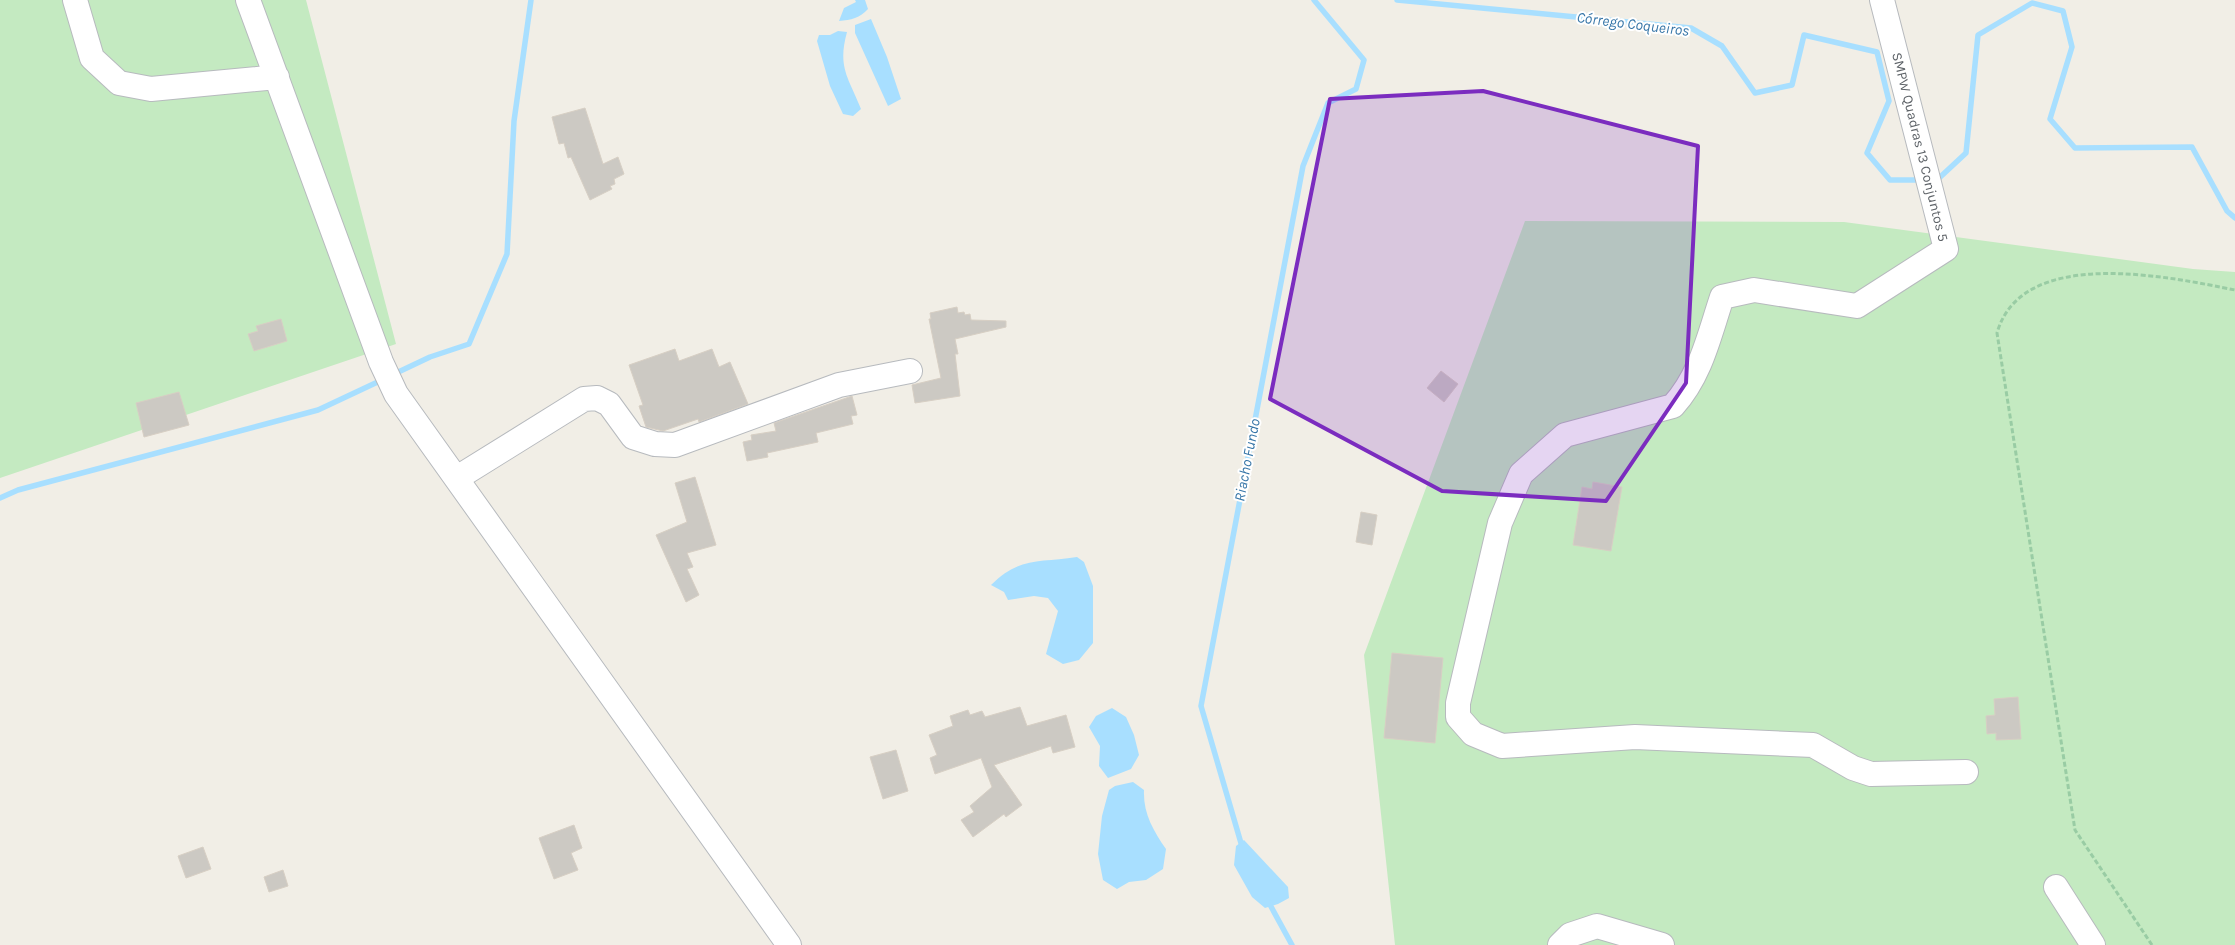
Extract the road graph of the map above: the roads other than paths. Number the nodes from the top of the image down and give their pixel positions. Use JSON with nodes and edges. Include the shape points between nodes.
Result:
{"nodes":[{"id":1,"x":75,"y":0,"type":"edge"},
{"id":2,"x":248,"y":0,"type":"edge"},
{"id":3,"x":1882,"y":0,"type":"edge"},
{"id":4,"x":276,"y":76,"type":"junction"},
{"id":5,"x":910,"y":371,"type":"dead end"},
{"id":6,"x":457,"y":478,"type":"junction"},
{"id":7,"x":1966,"y":772,"type":"dead end"},
{"id":8,"x":2056,"y":887,"type":"dead end"},
{"id":9,"x":789,"y":945,"type":"edge"},
{"id":10,"x":1560,"y":945,"type":"edge"},
{"id":11,"x":1662,"y":945,"type":"edge"},
{"id":12,"x":2093,"y":945,"type":"edge"}],
"edges":[{"from":1,"to":4,"type":"street","via":[[92,58],[119,83],[151,88]]},
{"from":2,"to":4,"type":"street"},
{"from":3,"to":7,"type":"street","name":"SMPW Quadras 13 Conjuntos 5","via":[[1946,249],[1857,306],[1754,290],[1722,297],[1700,366],[1685,393],[1673,406],[1565,435],[1521,474],[1500,523],[1458,703],[1458,717],[1473,734],[1502,746],[1635,737],[1813,745],[1853,768],[1871,774]]},
{"from":4,"to":6,"type":"street","via":[[381,362],[396,394]]},
{"from":5,"to":6,"type":"street","via":[[839,385],[675,445],[655,444],[633,437],[609,404],[597,398],[584,399]]},
{"from":6,"to":9,"type":"street"},
{"from":8,"to":12,"type":"street"},
{"from":10,"to":11,"type":"street","via":[[1570,934],[1597,926]]}]}
